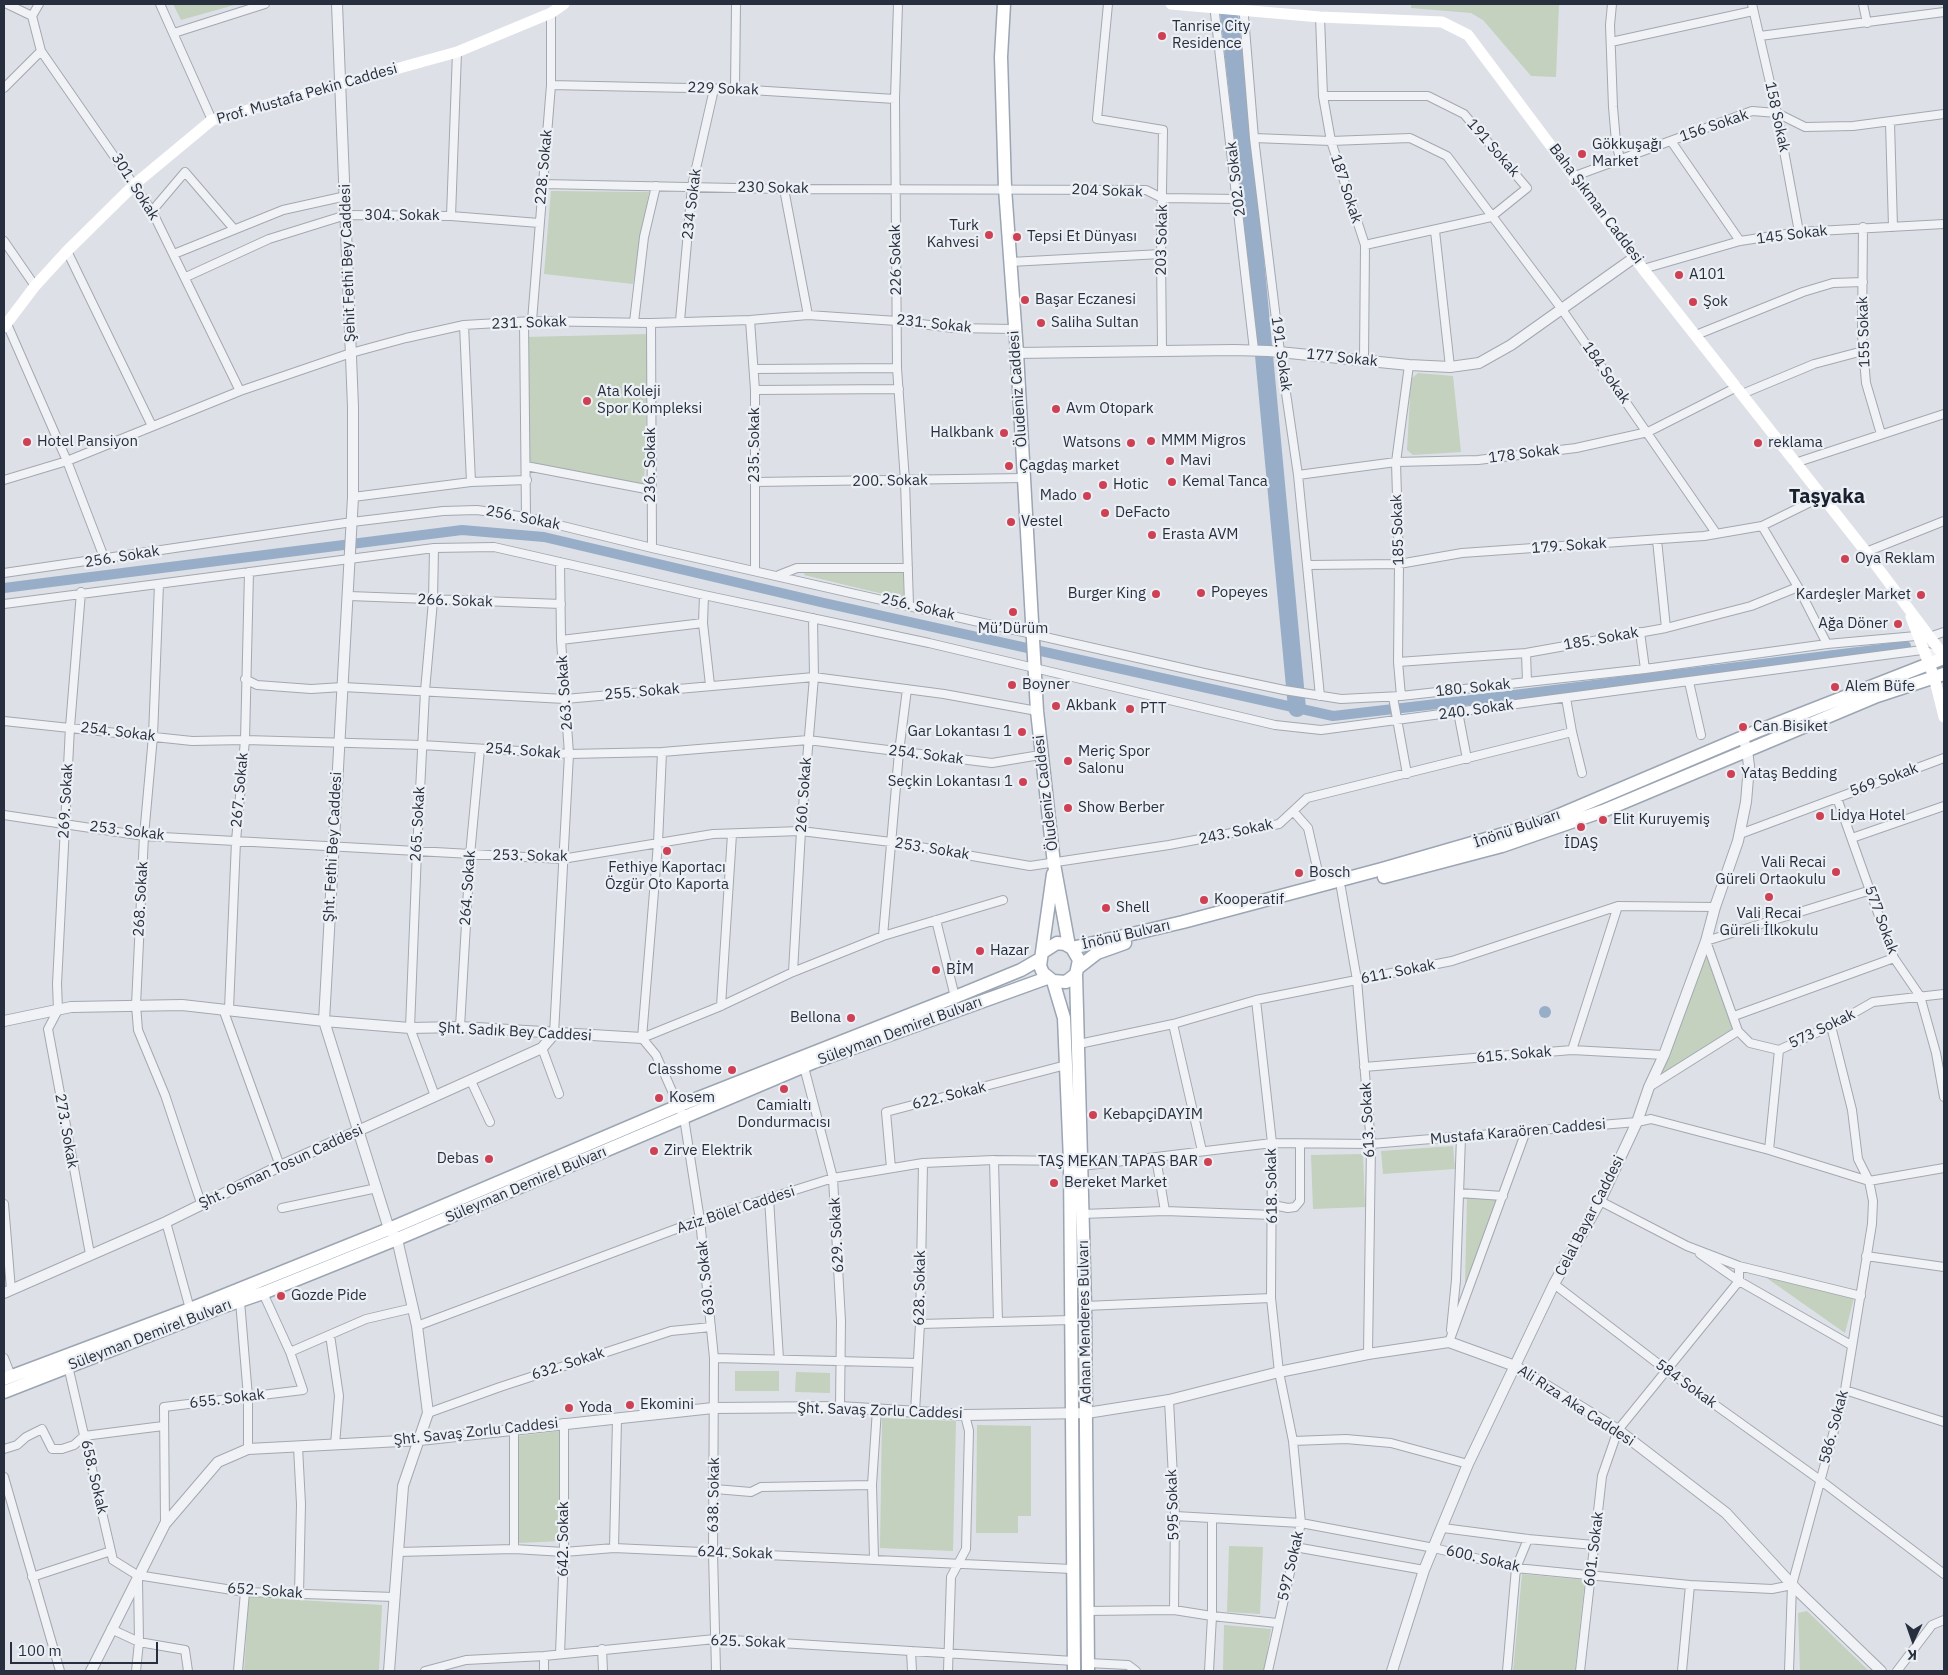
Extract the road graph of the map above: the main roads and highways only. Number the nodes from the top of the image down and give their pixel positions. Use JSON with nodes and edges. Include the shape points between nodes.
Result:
{"nodes":[{"id":1,"x":564,"y":4,"type":"edge"},
{"id":2,"x":1004,"y":4,"type":"edge"},
{"id":3,"x":1171,"y":4,"type":"edge"},
{"id":4,"x":1214,"y":6,"type":"edge"},
{"id":5,"x":1243,"y":7,"type":"edge"},
{"id":6,"x":5,"y":325,"type":"edge"},
{"id":7,"x":1909,"y":610,"type":"junction"},
{"id":8,"x":1944,"y":657,"type":"edge"},
{"id":9,"x":1928,"y":663,"type":"junction"},
{"id":10,"x":1939,"y":675,"type":"edge"},
{"id":11,"x":1944,"y":717,"type":"edge"},
{"id":12,"x":1745,"y":744,"type":"junction"},
{"id":13,"x":1054,"y":864,"type":"junction"},
{"id":14,"x":1383,"y":873,"type":"junction"},
{"id":15,"x":1071,"y":947,"type":"junction"},
{"id":16,"x":1042,"y":955,"type":"junction"},
{"id":17,"x":1078,"y":970,"type":"junction"},
{"id":18,"x":1050,"y":980,"type":"junction"},
{"id":19,"x":393,"y":1234,"type":"junction"},
{"id":20,"x":7,"y":1378,"type":"edge"},
{"id":21,"x":4,"y":1392,"type":"edge"},
{"id":22,"x":1074,"y":1666,"type":"edge"},
{"id":23,"x":1088,"y":1667,"type":"edge"}],
"edges":[{"from":1,"to":6,"type":"main road","name":"Prof. Mustafa Pekin Caddesi","via":[[551,13],[456,52],[212,120],[136,184],[67,251]]},
{"from":2,"to":13,"type":"main road","name":"Öludeniz Caddesi","via":[[1001,66],[1005,188],[1040,755]]},
{"from":3,"to":4,"type":"main road","name":"Baha Şıkman Caddesi"},
{"from":4,"to":5,"type":"main road","name":"Baha Şıkman Caddesi"},
{"from":5,"to":7,"type":"main road","name":"Baha Şıkman Caddesi","via":[[1320,17],[1442,22],[1468,35],[1644,269]]},
{"from":7,"to":8,"type":"main road","name":"Baha Şıkman Caddesi"},
{"from":7,"to":9,"type":"main road","name":"Baha Şıkman Caddesi"},
{"from":8,"to":9,"type":"main road","name":"İnönü Bulvarı"},
{"from":9,"to":10,"type":"main road","name":"Baha Şıkman Caddesi"},
{"from":9,"to":12,"type":"main road","name":"İnönü Bulvarı"},
{"from":10,"to":11,"type":"main road","name":"Baha Şıkman Caddesi"},
{"from":10,"to":12,"type":"main road","name":"İnönü Bulvarı"},
{"from":12,"to":14,"type":"main road","name":"İnönü Bulvarı","via":[[1538,824]]},
{"from":13,"to":15,"type":"main road","name":"Adnan Menderes Bulvarı"},
{"from":13,"to":16,"type":"main road","name":"Adnan Menderes Bulvarı"},
{"from":14,"to":15,"type":"main road","name":"İnönü Bulvarı","via":[[1321,885],[1183,922]]},
{"from":14,"to":17,"type":"main road","name":"İnönü Bulvarı","via":[[1341,888],[1116,946],[1097,953]]},
{"from":15,"to":16,"type":"main road","via":[[1057,943]]},
{"from":15,"to":17,"type":"main road","name":"Adnan Menderes Bulvarı","via":[[1079,960]]},
{"from":16,"to":18,"type":"main road","name":"Adnan Menderes Bulvarı","via":[[1040,966]]},
{"from":16,"to":19,"type":"main road","name":"Süleyman Demirel Bulvarı","via":[[1021,970],[678,1106]]},
{"from":17,"to":18,"type":"main road","via":[[1066,982]]},
{"from":17,"to":23,"type":"main road","name":"Adnan Menderes Bulvarı","via":[[1087,1413]]},
{"from":18,"to":19,"type":"main road","name":"Süleyman Demirel Bulvarı","via":[[804,1066],[684,1118]]},
{"from":18,"to":22,"type":"main road","name":"Adnan Menderes Bulvarı","via":[[1064,1018],[1070,1161]]},
{"from":19,"to":20,"type":"main road","name":"Süleyman Demirel Bulvarı"},
{"from":19,"to":21,"type":"main road","name":"Süleyman Demirel Bulvarı","via":[[263,1293]]}]}
